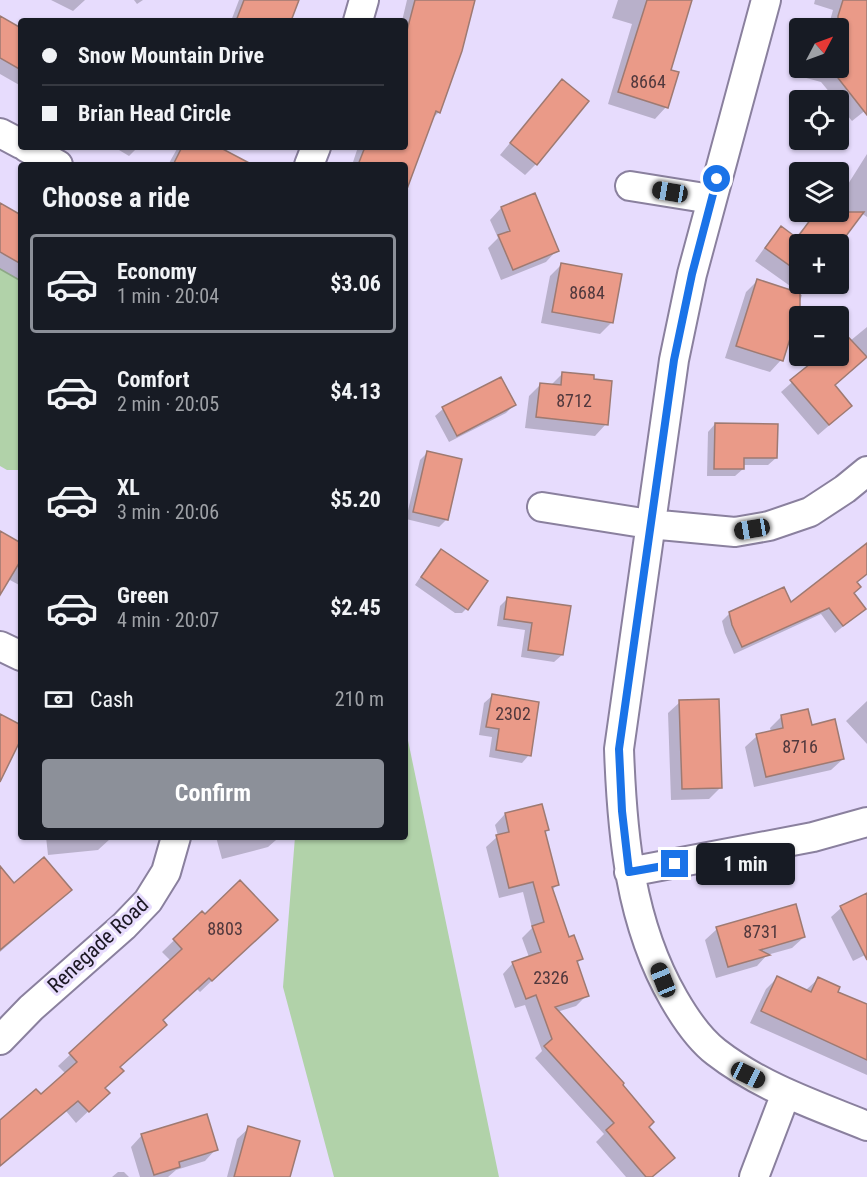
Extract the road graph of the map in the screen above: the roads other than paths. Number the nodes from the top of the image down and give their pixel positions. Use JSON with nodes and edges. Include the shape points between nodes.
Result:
{"nodes":[{"id":1,"x":364,"y":0,"type":"edge"},
{"id":2,"x":766,"y":0,"type":"edge"},
{"id":3,"x":359,"y":18,"type":"edge"},
{"id":4,"x":0,"y":133,"type":"edge"},
{"id":5,"x":18,"y":142,"type":"edge"},
{"id":6,"x":31,"y":150,"type":"edge"},
{"id":7,"x":53,"y":162,"type":"edge"},
{"id":8,"x":630,"y":186,"type":"dead end"},
{"id":9,"x":711,"y":199,"type":"junction"},
{"id":10,"x":867,"y":471,"type":"edge"},
{"id":11,"x":542,"y":507,"type":"dead end"},
{"id":12,"x":649,"y":524,"type":"junction"},
{"id":13,"x":0,"y":646,"type":"edge"},
{"id":14,"x":18,"y":655,"type":"edge"},
{"id":15,"x":867,"y":822,"type":"edge"},
{"id":16,"x":176,"y":840,"type":"edge"},
{"id":17,"x":629,"y":872,"type":"junction"},
{"id":18,"x":0,"y":1040,"type":"edge"},
{"id":19,"x":786,"y":1093,"type":"junction"},
{"id":20,"x":867,"y":1126,"type":"edge"},
{"id":21,"x":754,"y":1177,"type":"edge"}],
"edges":[{"from":1,"to":3,"type":"street"},
{"from":2,"to":9,"type":"street"},
{"from":4,"to":5,"type":"street"},
{"from":6,"to":7,"type":"street"},
{"from":8,"to":9,"type":"street"},
{"from":9,"to":12,"type":"street","via":[[674,360]]},
{"from":10,"to":12,"type":"street","via":[[810,512],[769,526],[735,532]]},
{"from":11,"to":12,"type":"street"},
{"from":12,"to":17,"type":"street","via":[[619,749]]},
{"from":13,"to":14,"type":"street"},
{"from":15,"to":17,"type":"street","via":[[813,837]]},
{"from":16,"to":18,"type":"street","name":"Renegade Road","via":[[166,872],[148,902]]},
{"from":17,"to":19,"type":"street","via":[[646,936],[663,980],[685,1019],[714,1051],[748,1075]]},
{"from":19,"to":20,"type":"street"},
{"from":19,"to":21,"type":"street"}]}
